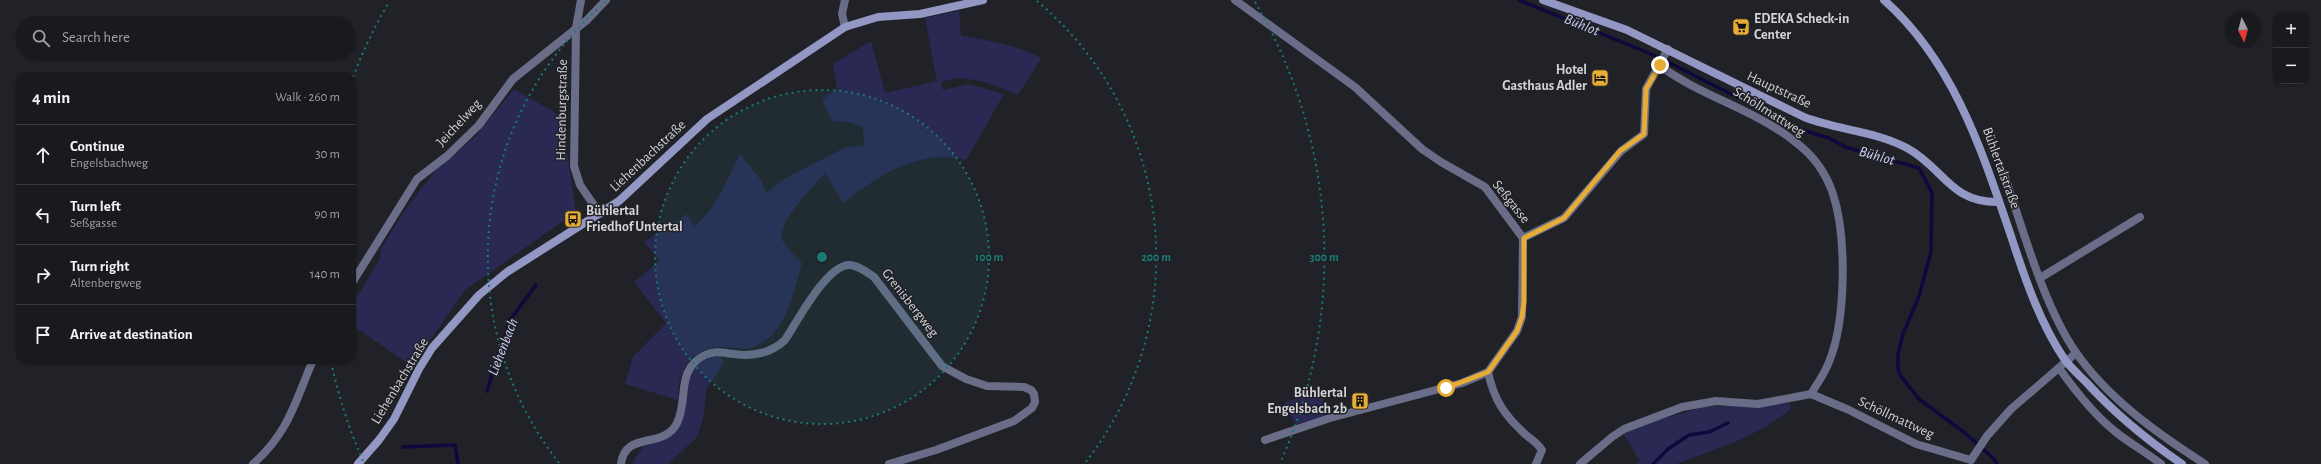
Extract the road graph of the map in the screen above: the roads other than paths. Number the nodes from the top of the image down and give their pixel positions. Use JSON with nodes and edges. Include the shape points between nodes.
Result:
{"nodes":[{"id":1,"x":581,"y":0,"type":"edge"},
{"id":2,"x":606,"y":0,"type":"edge"},
{"id":3,"x":845,"y":0,"type":"edge"},
{"id":4,"x":983,"y":0,"type":"edge"},
{"id":5,"x":1235,"y":0,"type":"edge"},
{"id":6,"x":1543,"y":0,"type":"edge"},
{"id":7,"x":1884,"y":0,"type":"edge"},
{"id":8,"x":844,"y":27,"type":"junction"},
{"id":9,"x":576,"y":28,"type":"junction"},
{"id":10,"x":1666,"y":52,"type":"junction"},
{"id":11,"x":1660,"y":65,"type":"junction"},
{"id":12,"x":2004,"y":174,"type":"dead end"},
{"id":13,"x":2000,"y":202,"type":"junction"},
{"id":14,"x":600,"y":214,"type":"junction"},
{"id":15,"x":2140,"y":217,"type":"dead end"},
{"id":16,"x":1524,"y":238,"type":"junction"},
{"id":17,"x":356,"y":277,"type":"edge"},
{"id":18,"x":2040,"y":278,"type":"junction"},
{"id":19,"x":2076,"y":353,"type":"junction"},
{"id":20,"x":2066,"y":361,"type":"junction"},
{"id":21,"x":311,"y":364,"type":"edge"},
{"id":22,"x":2059,"y":368,"type":"junction"},
{"id":23,"x":1488,"y":372,"type":"junction"},
{"id":24,"x":1811,"y":394,"type":"junction"},
{"id":25,"x":1265,"y":440,"type":"dead end"},
{"id":26,"x":1973,"y":462,"type":"edge"},
{"id":27,"x":253,"y":464,"type":"edge"},
{"id":28,"x":358,"y":464,"type":"edge"},
{"id":29,"x":621,"y":464,"type":"edge"},
{"id":30,"x":889,"y":464,"type":"edge"},
{"id":31,"x":1536,"y":464,"type":"edge"},
{"id":32,"x":1580,"y":464,"type":"edge"},
{"id":33,"x":2161,"y":464,"type":"edge"},
{"id":34,"x":2182,"y":464,"type":"edge"},
{"id":35,"x":2205,"y":464,"type":"edge"}],
"edges":[{"from":1,"to":9,"type":"street","name":"Hindenburgstraße"},
{"from":2,"to":9,"type":"street","name":"Jeichelweg"},
{"from":3,"to":8,"type":"street","via":[[842,14]]},
{"from":4,"to":8,"type":"street","name":"Liehenbachstraße","via":[[920,14],[878,17]]},
{"from":5,"to":16,"type":"street","name":"Seßgasse","via":[[1355,87],[1422,149],[1485,187]]},
{"from":6,"to":10,"type":"street","name":"Hauptstraße","via":[[1627,30]]},
{"from":7,"to":13,"type":"street","name":"Bühlertalstraße","via":[[1927,48],[1948,78],[1978,139]]},
{"from":8,"to":14,"type":"street","name":"Liehenbachstraße","via":[[707,118],[619,201]]},
{"from":9,"to":14,"type":"street","name":"Hindenburgstraße","via":[[574,166],[580,185]]},
{"from":9,"to":17,"type":"street","name":"Jeichelweg","via":[[513,79],[479,125],[447,156],[417,179]]},
{"from":10,"to":11,"type":"street"},
{"from":10,"to":13,"type":"street","name":"Hauptstraße","via":[[1824,125],[1891,141],[1907,148],[1972,200]]},
{"from":11,"to":16,"type":"street","via":[[1646,89],[1644,134],[1620,151],[1564,218]]},
{"from":11,"to":24,"type":"street","name":"Schöllmattweg","via":[[1672,74],[1736,105],[1794,140],[1812,157],[1828,183],[1838,221],[1844,271],[1842,306],[1829,363]]},
{"from":12,"to":18,"type":"street","name":"Bühlertalstraße"},
{"from":13,"to":20,"type":"street","name":"Bühlertalstraße","via":[[2034,300],[2049,334]]},
{"from":14,"to":28,"type":"street","name":"Liehenbachstraße","via":[[507,272],[479,295],[432,348],[394,419],[380,440]]},
{"from":15,"to":18,"type":"street"},
{"from":16,"to":23,"type":"street","name":"Seßgasse","via":[[1522,317],[1517,331]]},
{"from":18,"to":19,"type":"street","name":"Bühlertalstraße"},
{"from":19,"to":20,"type":"street"},
{"from":19,"to":35,"type":"street","name":"Bühlertalstraße","via":[[2128,409]]},
{"from":20,"to":22,"type":"street"},
{"from":20,"to":34,"type":"street","name":"Bühlertalstraße","via":[[2110,409]]},
{"from":21,"to":27,"type":"street","via":[[290,419],[268,451]]},
{"from":22,"to":26,"type":"street","via":[[2012,409],[1987,436]]},
{"from":22,"to":33,"type":"street","via":[[2078,394],[2117,433]]},
{"from":23,"to":25,"type":"street","via":[[1462,383],[1330,418]]},
{"from":23,"to":31,"type":"street","via":[[1498,406],[1526,435],[1538,443],[1542,450]]},
{"from":24,"to":26,"type":"street","name":"Schöllmattweg","via":[[1856,413],[1916,444]]},
{"from":24,"to":32,"type":"street","via":[[1758,404],[1716,401],[1682,407],[1624,429]]},
{"from":29,"to":30,"type":"street","name":"Grenisbergweg","via":[[622,456],[630,446],[661,438],[677,423],[683,381],[693,364],[703,355],[712,352],[769,352],[785,340],[826,278],[838,268],[849,265],[862,268],[874,277],[942,366],[966,379],[987,386],[1024,387],[1034,394],[1035,402],[1032,408],[1014,421],[936,450]]}]}
